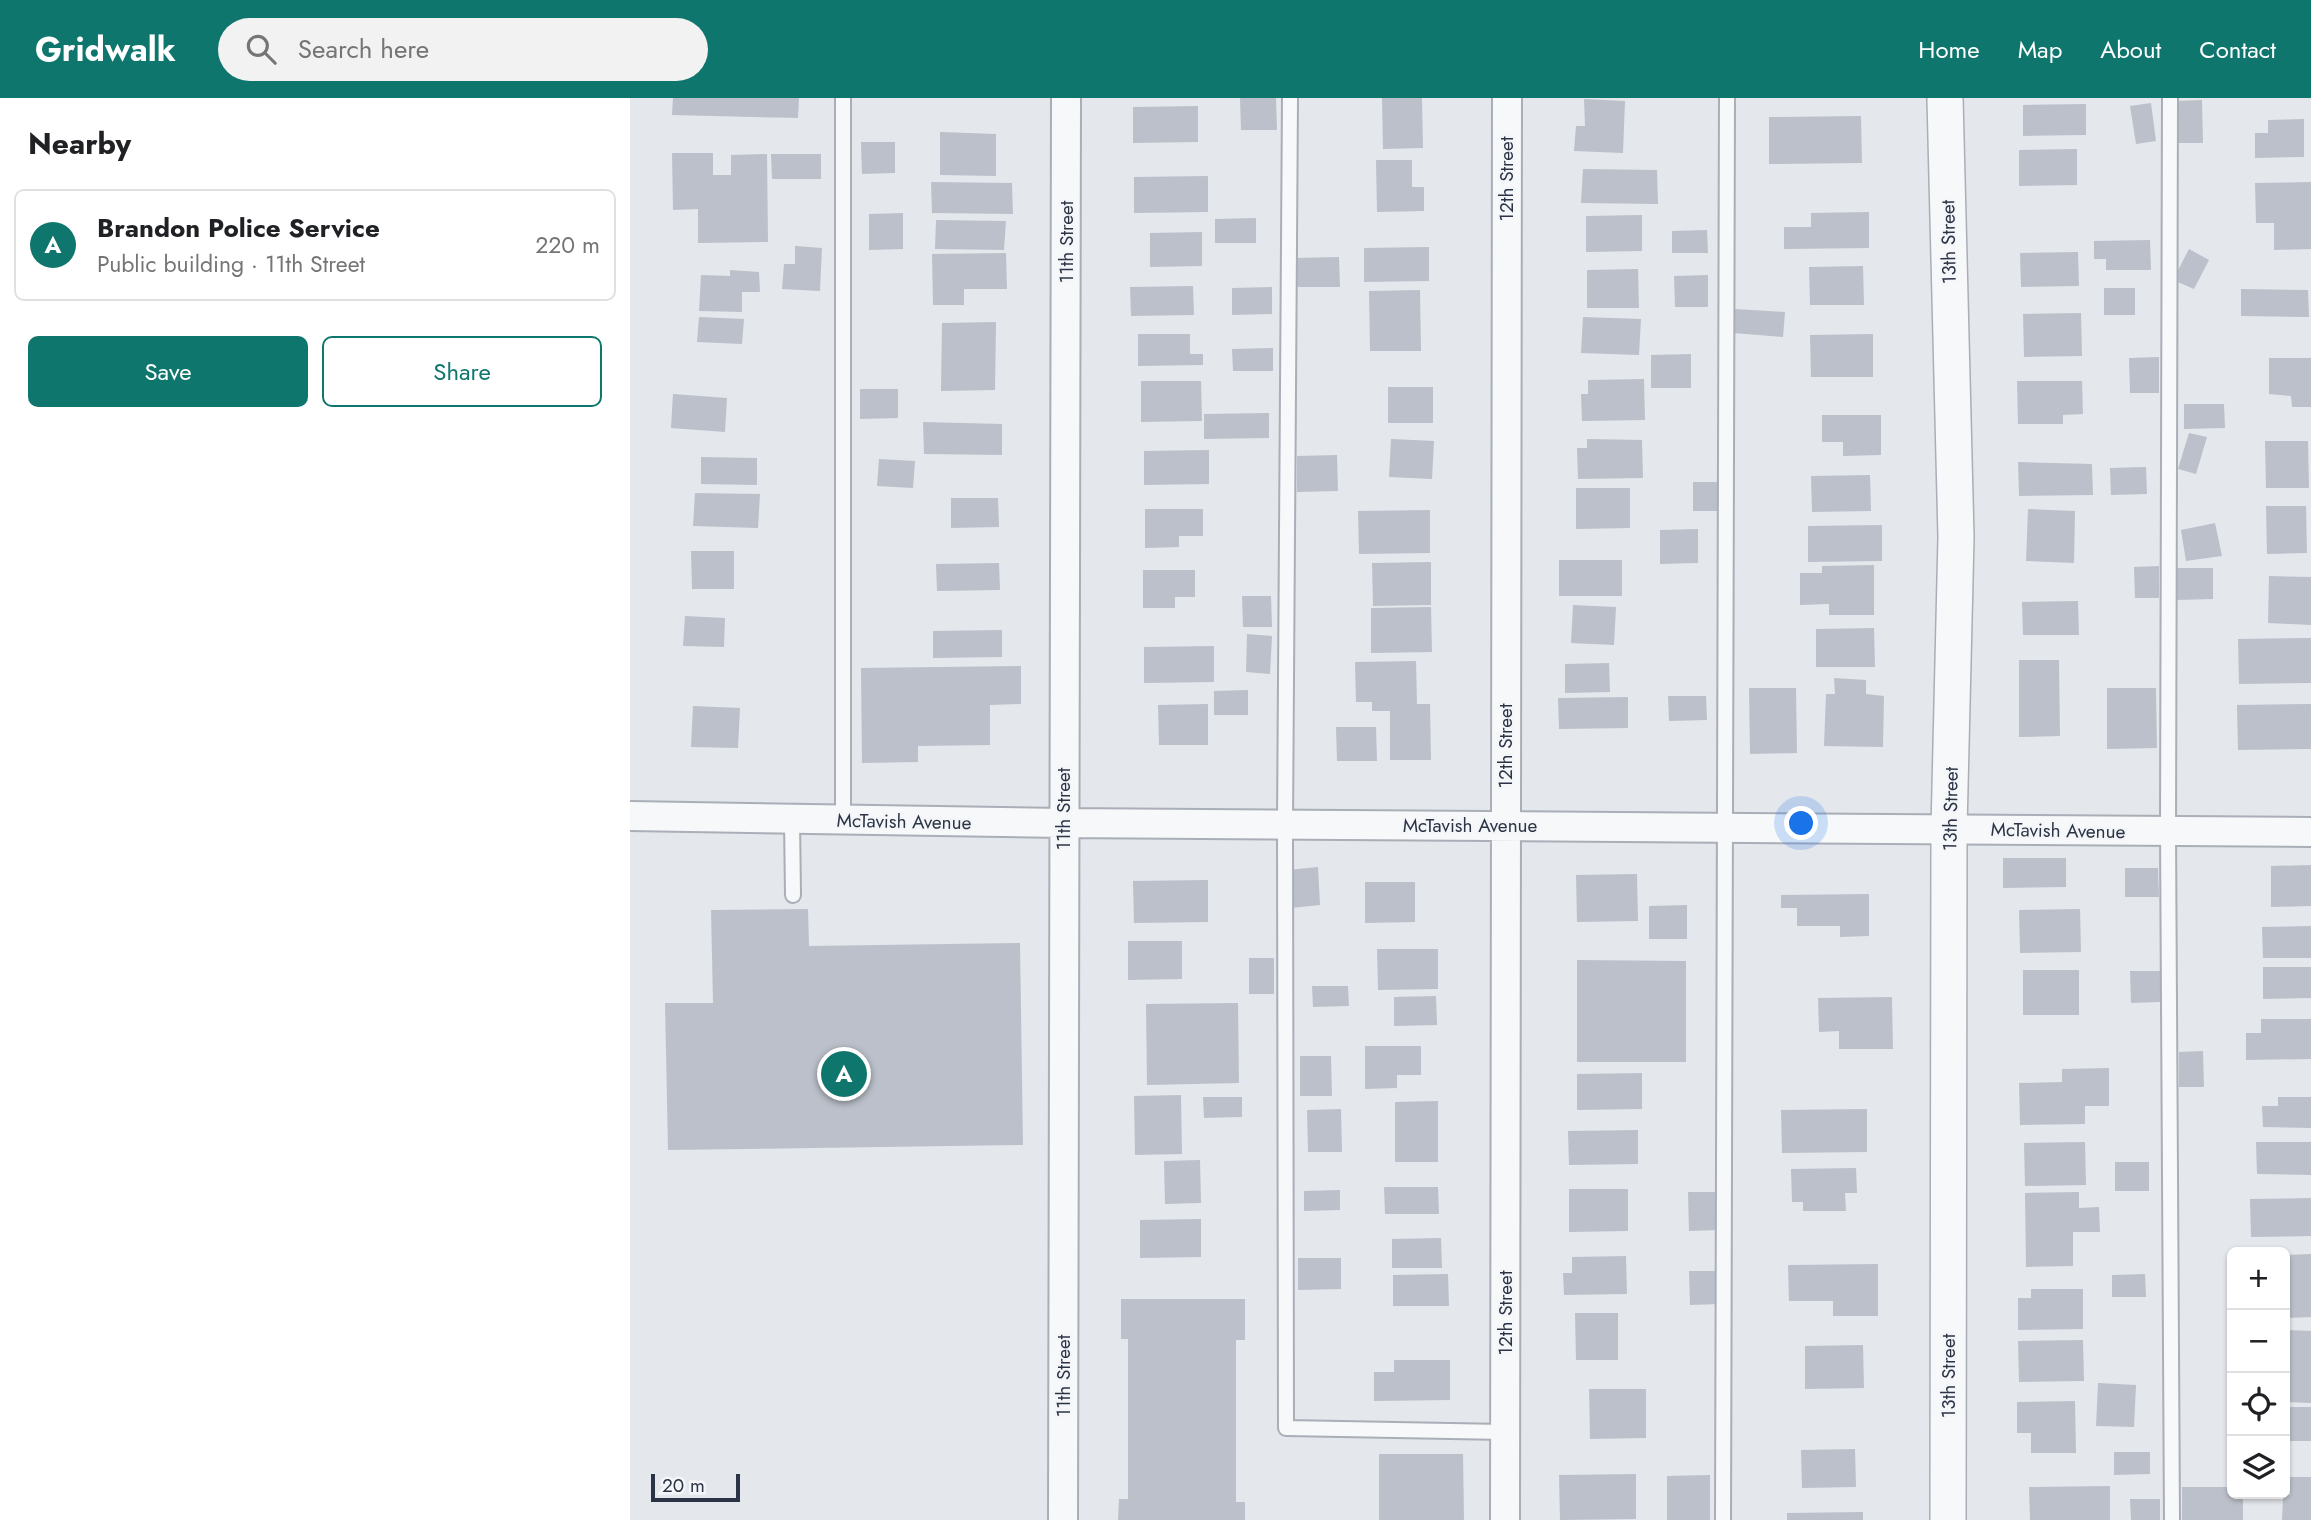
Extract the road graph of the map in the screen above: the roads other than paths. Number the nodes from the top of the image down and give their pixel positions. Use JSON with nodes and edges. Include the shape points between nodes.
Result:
{"nodes":[{"id":1,"x":843,"y":98,"type":"edge"},
{"id":2,"x":1066,"y":98,"type":"edge"},
{"id":3,"x":1290,"y":98,"type":"edge"},
{"id":4,"x":1507,"y":98,"type":"edge"},
{"id":5,"x":1727,"y":98,"type":"edge"},
{"id":6,"x":1945,"y":98,"type":"edge"},
{"id":7,"x":2169,"y":98,"type":"edge"},
{"id":8,"x":630,"y":816,"type":"edge"},
{"id":9,"x":792,"y":820,"type":"junction"},
{"id":10,"x":843,"y":820,"type":"junction"},
{"id":11,"x":1063,"y":823,"type":"junction"},
{"id":12,"x":1285,"y":824,"type":"junction"},
{"id":13,"x":1504,"y":825,"type":"junction"},
{"id":14,"x":1726,"y":827,"type":"junction"},
{"id":15,"x":1950,"y":829,"type":"junction"},
{"id":16,"x":2168,"y":831,"type":"junction"},
{"id":17,"x":2311,"y":832,"type":"edge"},
{"id":18,"x":793,"y":895,"type":"dead end"},
{"id":19,"x":1505,"y":1432,"type":"junction"},
{"id":20,"x":1063,"y":1520,"type":"edge"},
{"id":21,"x":1505,"y":1520,"type":"edge"},
{"id":22,"x":1723,"y":1520,"type":"edge"},
{"id":23,"x":1948,"y":1520,"type":"edge"},
{"id":24,"x":2172,"y":1520,"type":"edge"}],
"edges":[{"from":1,"to":10,"type":"lane"},
{"from":2,"to":11,"type":"street","name":"11th Street"},
{"from":3,"to":12,"type":"lane"},
{"from":4,"to":13,"type":"street","name":"12th Street"},
{"from":5,"to":14,"type":"lane"},
{"from":6,"to":15,"type":"street","name":"13th Street","via":[[1956,537]]},
{"from":7,"to":16,"type":"lane"},
{"from":8,"to":9,"type":"street","name":"McTavish Avenue"},
{"from":9,"to":10,"type":"street","name":"McTavish Avenue"},
{"from":9,"to":18,"type":"lane"},
{"from":10,"to":11,"type":"street","name":"McTavish Avenue"},
{"from":11,"to":12,"type":"street","name":"McTavish Avenue"},
{"from":11,"to":20,"type":"street","name":"11th Street"},
{"from":12,"to":13,"type":"street","name":"McTavish Avenue"},
{"from":12,"to":19,"type":"lane","via":[[1286,1428]]},
{"from":13,"to":14,"type":"street","name":"McTavish Avenue"},
{"from":13,"to":19,"type":"street","name":"12th Street"},
{"from":14,"to":15,"type":"street","name":"McTavish Avenue"},
{"from":14,"to":22,"type":"lane"},
{"from":15,"to":16,"type":"street","name":"McTavish Avenue"},
{"from":15,"to":23,"type":"street","name":"13th Street"},
{"from":16,"to":17,"type":"street","name":"McTavish Avenue"},
{"from":16,"to":24,"type":"lane"},
{"from":19,"to":21,"type":"street","name":"12th Street"}]}
